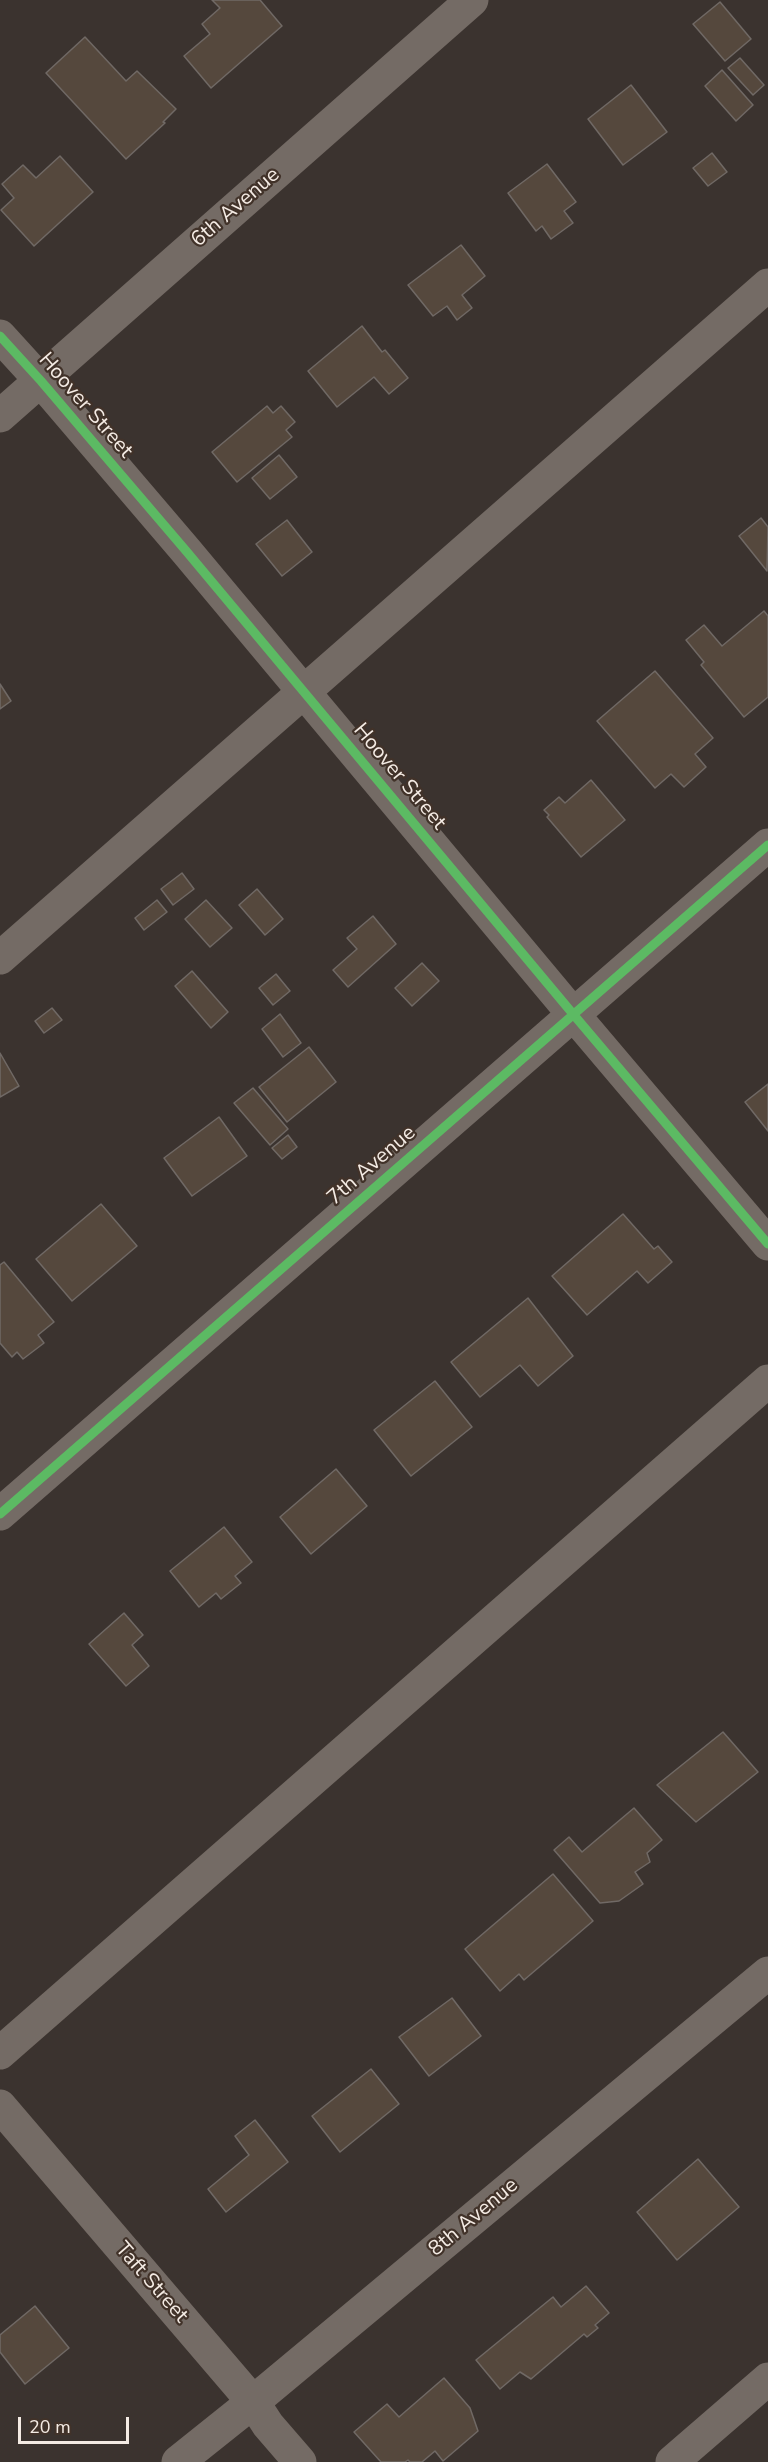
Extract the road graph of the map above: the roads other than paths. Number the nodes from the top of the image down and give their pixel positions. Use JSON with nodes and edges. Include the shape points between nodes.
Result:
{"nodes":[{"id":1,"x":472,"y":0,"type":"edge"},
{"id":2,"x":768,"y":285,"type":"edge"},
{"id":3,"x":0,"y":336,"type":"edge"},
{"id":4,"x":41,"y":381,"type":"junction"},
{"id":5,"x":0,"y":416,"type":"edge"},
{"id":6,"x":303,"y":691,"type":"junction"},
{"id":7,"x":768,"y":845,"type":"edge"},
{"id":8,"x":0,"y":958,"type":"edge"},
{"id":9,"x":573,"y":1014,"type":"junction"},
{"id":10,"x":768,"y":1244,"type":"edge"},
{"id":11,"x":768,"y":1381,"type":"edge"},
{"id":12,"x":0,"y":1514,"type":"edge"},
{"id":13,"x":768,"y":1973,"type":"edge"},
{"id":14,"x":0,"y":2053,"type":"edge"},
{"id":15,"x":0,"y":2106,"type":"edge"},
{"id":16,"x":768,"y":2379,"type":"edge"},
{"id":17,"x":253,"y":2402,"type":"junction"},
{"id":18,"x":178,"y":2462,"type":"edge"},
{"id":19,"x":300,"y":2462,"type":"edge"},
{"id":20,"x":672,"y":2462,"type":"edge"}],
"edges":[{"from":1,"to":4,"type":"street","name":"6th Avenue"},
{"from":2,"to":6,"type":"street"},
{"from":3,"to":4,"type":"street","name":"Hoover Street"},
{"from":4,"to":5,"type":"street","name":"6th Avenue"},
{"from":4,"to":6,"type":"street","name":"Hoover Street"},
{"from":6,"to":8,"type":"street"},
{"from":6,"to":9,"type":"street","name":"Hoover Street"},
{"from":7,"to":9,"type":"street","name":"7th Avenue"},
{"from":9,"to":10,"type":"street","name":"Hoover Street"},
{"from":9,"to":12,"type":"street","name":"7th Avenue"},
{"from":11,"to":14,"type":"street"},
{"from":13,"to":17,"type":"street","name":"8th Avenue"},
{"from":15,"to":17,"type":"street","name":"Taft Street"},
{"from":16,"to":20,"type":"street"},
{"from":17,"to":18,"type":"street","name":"8th Avenue"},
{"from":17,"to":19,"type":"street","name":"Taft Street"}]}
